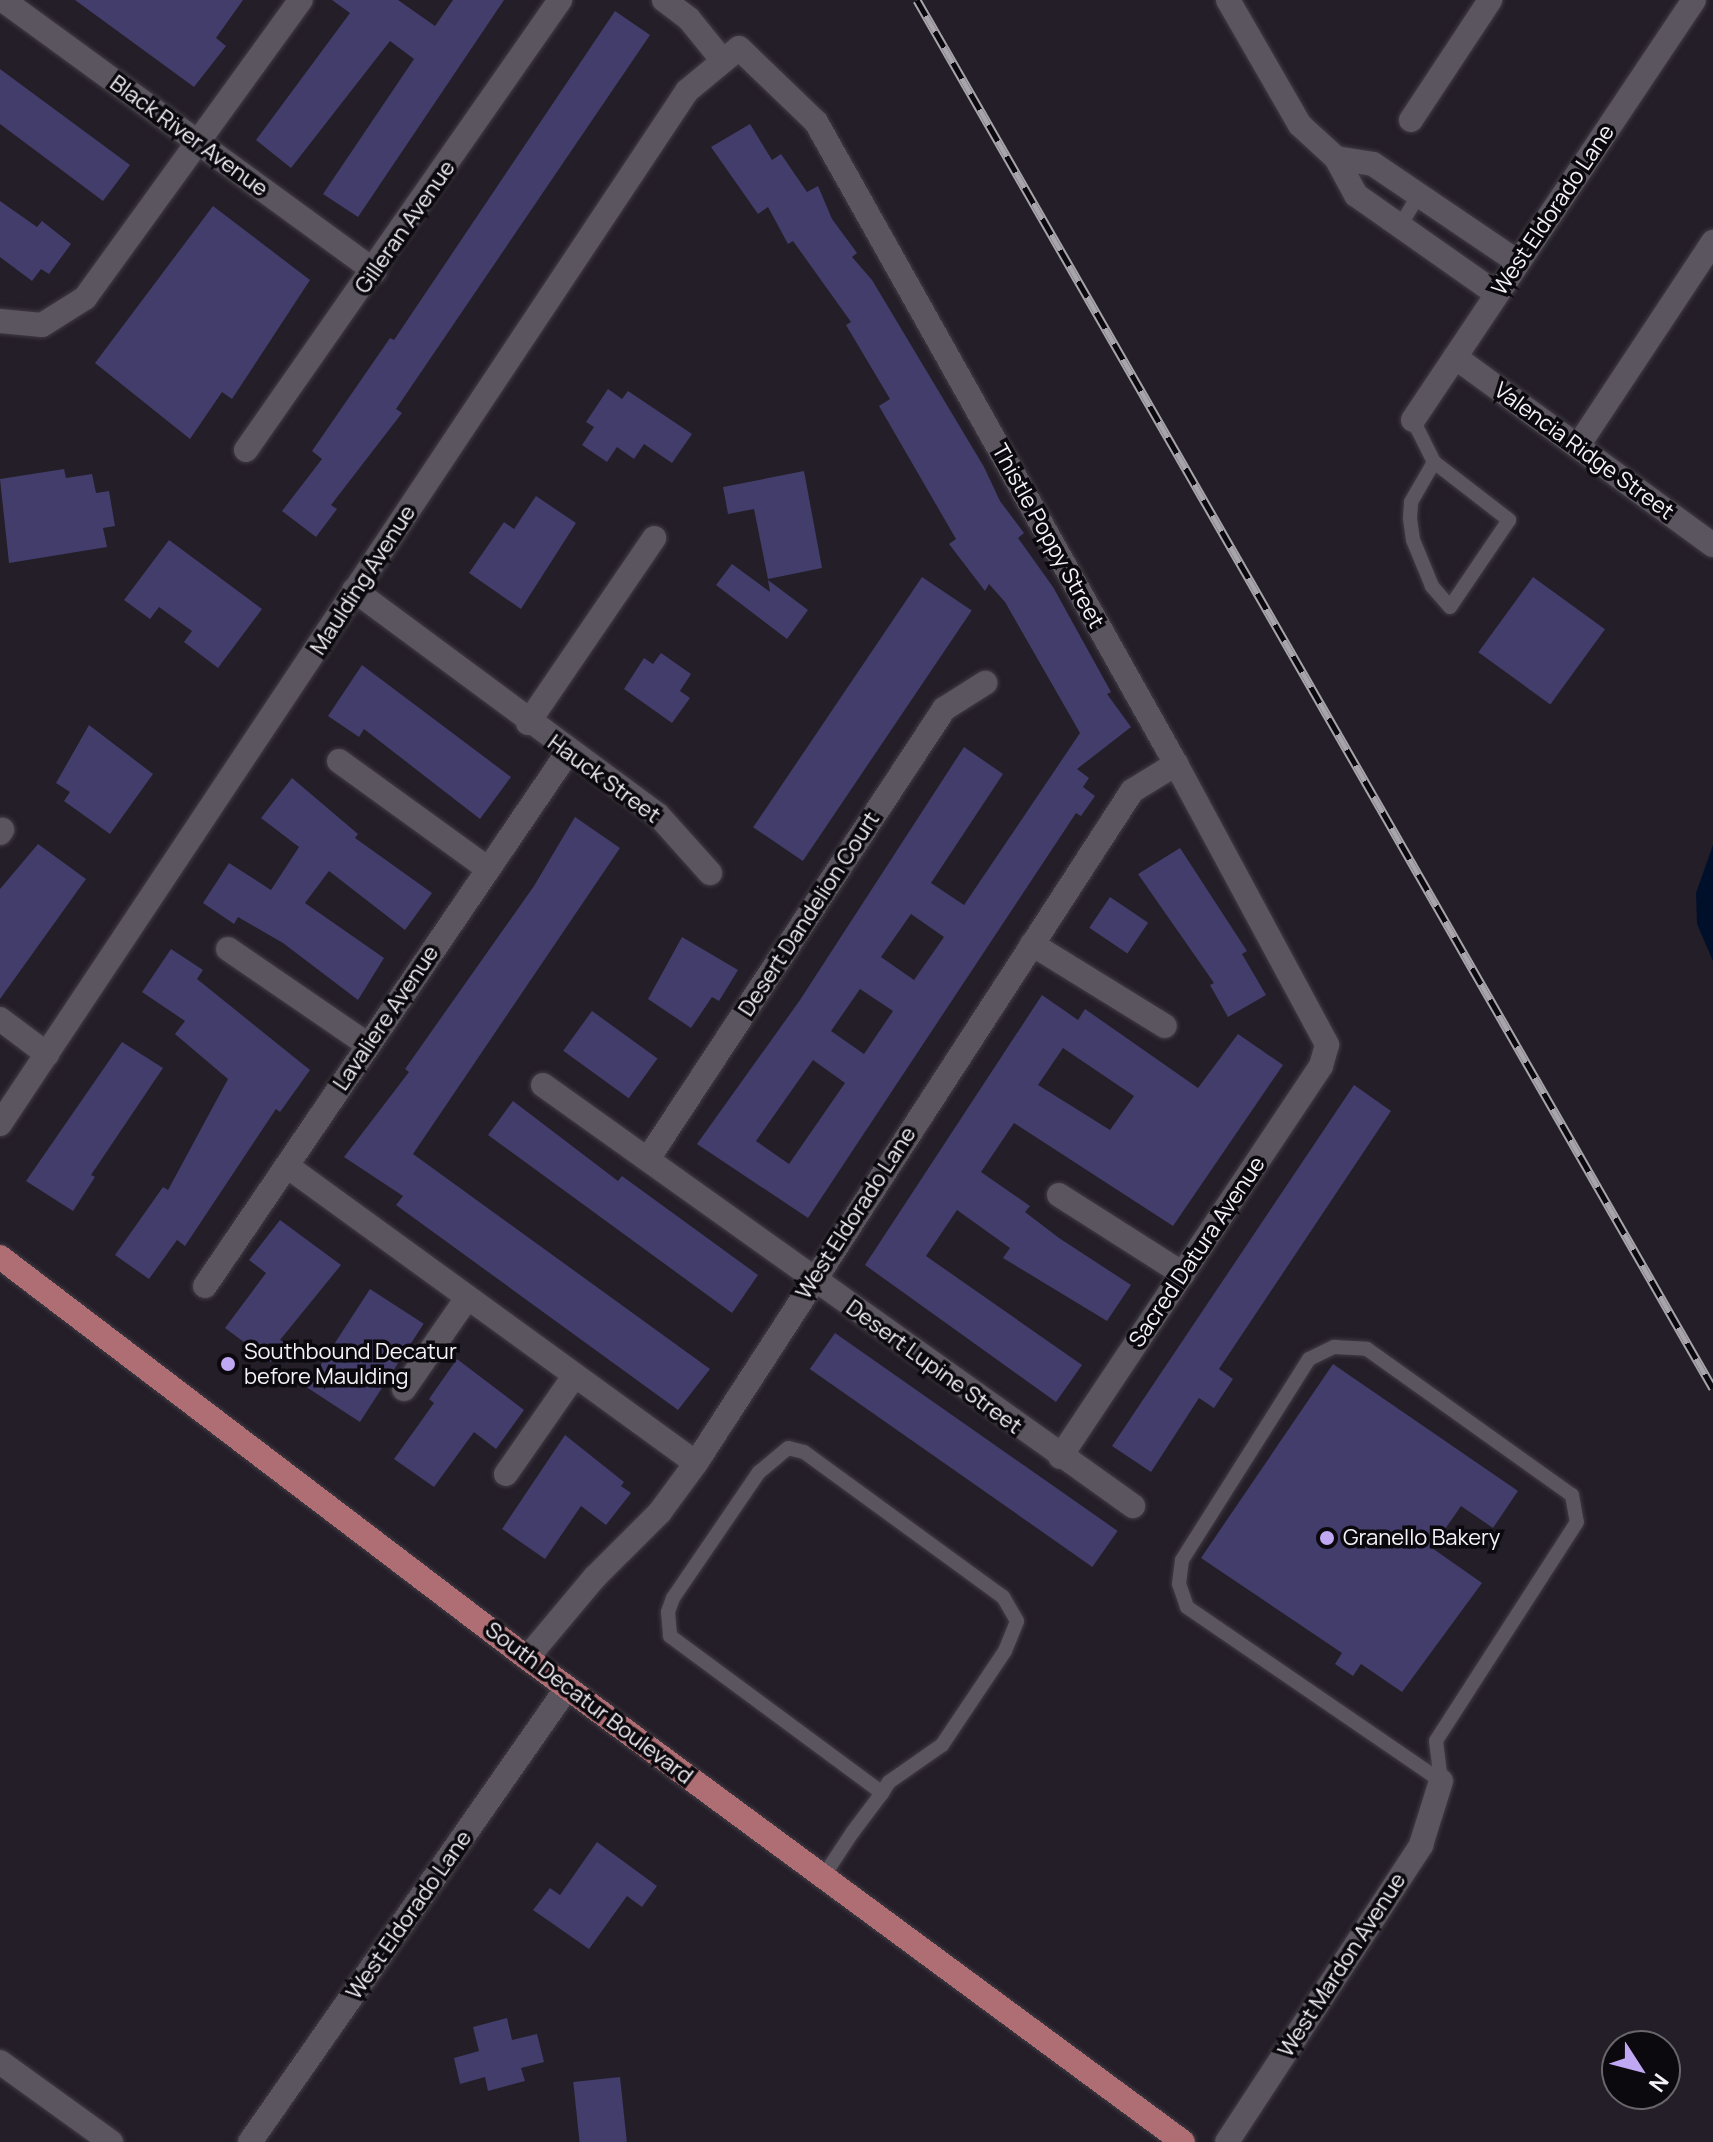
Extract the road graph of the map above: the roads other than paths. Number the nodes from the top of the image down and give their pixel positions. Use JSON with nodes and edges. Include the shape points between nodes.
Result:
{"nodes":[{"id":1,"x":3,"y":0,"type":"edge"},
{"id":2,"x":301,"y":0,"type":"edge"},
{"id":3,"x":560,"y":0,"type":"edge"},
{"id":4,"x":664,"y":0,"type":"edge"},
{"id":5,"x":1228,"y":0,"type":"edge"},
{"id":6,"x":1490,"y":0,"type":"edge"},
{"id":7,"x":1694,"y":0,"type":"edge"},
{"id":8,"x":731,"y":55,"type":"junction"},
{"id":9,"x":1411,"y":120,"type":"dead end"},
{"id":10,"x":197,"y":142,"type":"junction"},
{"id":11,"x":1336,"y":158,"type":"junction"},
{"id":12,"x":1418,"y":196,"type":"junction"},
{"id":13,"x":1400,"y":226,"type":"junction"},
{"id":14,"x":1713,"y":242,"type":"edge"},
{"id":15,"x":1518,"y":262,"type":"junction"},
{"id":16,"x":375,"y":271,"type":"junction"},
{"id":17,"x":1497,"y":294,"type":"junction"},
{"id":18,"x":0,"y":321,"type":"edge"},
{"id":19,"x":1455,"y":357,"type":"junction"},
{"id":20,"x":1413,"y":420,"type":"joint"},
{"id":21,"x":1578,"y":446,"type":"junction"},
{"id":22,"x":246,"y":450,"type":"dead end"},
{"id":23,"x":1434,"y":462,"type":"junction"},
{"id":24,"x":654,"y":538,"type":"dead end"},
{"id":25,"x":1713,"y":545,"type":"edge"},
{"id":26,"x":354,"y":590,"type":"junction"},
{"id":27,"x":985,"y":683,"type":"dead end"},
{"id":28,"x":528,"y":723,"type":"junction"},
{"id":29,"x":568,"y":752,"type":"junction"},
{"id":30,"x":339,"y":761,"type":"dead end"},
{"id":31,"x":1176,"y":764,"type":"junction"},
{"id":32,"x":487,"y":868,"type":"junction"},
{"id":33,"x":710,"y":873,"type":"dead end"},
{"id":34,"x":1032,"y":944,"type":"junction"},
{"id":35,"x":228,"y":949,"type":"dead end"},
{"id":36,"x":0,"y":1019,"type":"edge"},
{"id":37,"x":1165,"y":1026,"type":"dead end"},
{"id":38,"x":368,"y":1045,"type":"junction"},
{"id":39,"x":1327,"y":1045,"type":"joint"},
{"id":40,"x":47,"y":1054,"type":"junction"},
{"id":41,"x":543,"y":1085,"type":"dead end"},
{"id":42,"x":0,"y":1124,"type":"edge"},
{"id":43,"x":648,"y":1159,"type":"junction"},
{"id":44,"x":287,"y":1166,"type":"junction"},
{"id":45,"x":1059,"y":1195,"type":"dead end"},
{"id":46,"x":0,"y":1257,"type":"edge"},
{"id":47,"x":1183,"y":1274,"type":"junction"},
{"id":48,"x":812,"y":1279,"type":"junction"},
{"id":49,"x":205,"y":1286,"type":"dead end"},
{"id":50,"x":467,"y":1298,"type":"junction"},
{"id":51,"x":574,"y":1376,"type":"junction"},
{"id":52,"x":404,"y":1389,"type":"dead end"},
{"id":53,"x":1060,"y":1457,"type":"junction"},
{"id":54,"x":696,"y":1463,"type":"junction"},
{"id":55,"x":506,"y":1474,"type":"dead end"},
{"id":56,"x":1133,"y":1506,"type":"dead end"},
{"id":57,"x":527,"y":1658,"type":"junction"},
{"id":58,"x":567,"y":1688,"type":"junction"},
{"id":59,"x":1441,"y":1781,"type":"junction"},
{"id":60,"x":882,"y":1793,"type":"junction"},
{"id":61,"x":823,"y":1877,"type":"junction"},
{"id":62,"x":0,"y":2062,"type":"edge"},
{"id":63,"x":111,"y":2142,"type":"edge"},
{"id":64,"x":250,"y":2142,"type":"edge"},
{"id":65,"x":1183,"y":2142,"type":"edge"},
{"id":66,"x":1227,"y":2142,"type":"edge"}],
"edges":[{"from":1,"to":10,"type":"street","name":"Black River Avenue"},
{"from":2,"to":10,"type":"street"},
{"from":3,"to":16,"type":"street","name":"Gilleran Avenue"},
{"from":4,"to":8,"type":"street","name":"Thistle Poppy Street"},
{"from":5,"to":11,"type":"street","via":[[1300,125]]},
{"from":6,"to":9,"type":"street"},
{"from":7,"to":15,"type":"street","name":"West Eldorado Lane"},
{"from":8,"to":26,"type":"street","name":"Maulding Avenue","via":[[687,91]]},
{"from":8,"to":31,"type":"street","name":"Thistle Poppy Street","via":[[816,122]]},
{"from":10,"to":16,"type":"street","name":"Black River Avenue"},
{"from":10,"to":18,"type":"street","via":[[85,298],[42,325]]},
{"from":11,"to":12,"type":"street","via":[[1373,164]]},
{"from":11,"to":13,"type":"street","via":[[1356,195]]},
{"from":12,"to":13,"type":"lane"},
{"from":12,"to":15,"type":"street"},
{"from":13,"to":17,"type":"street"},
{"from":14,"to":21,"type":"street"},
{"from":15,"to":17,"type":"street","name":"West Eldorado Lane"},
{"from":16,"to":22,"type":"street","name":"Gilleran Avenue"},
{"from":17,"to":19,"type":"street","name":"West Eldorado Lane"},
{"from":19,"to":20,"type":"street","name":"West Eldorado Lane"},
{"from":19,"to":21,"type":"street","name":"Valencia Ridge Street"},
{"from":20,"to":23,"type":"lane"},
{"from":21,"to":25,"type":"street","name":"Valencia Ridge Street"},
{"from":23,"to":23,"type":"lane","via":[[1509,520],[1450,607],[1432,586],[1410,518],[1411,502]]},
{"from":24,"to":28,"type":"street","name":"Hauck Street"},
{"from":26,"to":28,"type":"street","name":"Hauck Street"},
{"from":26,"to":40,"type":"street","name":"Maulding Avenue","via":[[245,763]]},
{"from":27,"to":43,"type":"street","name":"Desert Dandelion Court","via":[[944,709]]},
{"from":28,"to":29,"type":"street","name":"Hauck Street"},
{"from":29,"to":32,"type":"street","name":"Lavaliere Avenue"},
{"from":29,"to":33,"type":"street","name":"Hauck Street","via":[[658,815]]},
{"from":30,"to":32,"type":"street"},
{"from":31,"to":34,"type":"street","name":"West Eldorado Lane","via":[[1132,791]]},
{"from":31,"to":39,"type":"street","name":"Thistle Poppy Street"},
{"from":32,"to":38,"type":"street","name":"Lavaliere Avenue"},
{"from":34,"to":37,"type":"street"},
{"from":34,"to":48,"type":"street","name":"West Eldorado Lane"},
{"from":35,"to":38,"type":"street"},
{"from":36,"to":40,"type":"street"},
{"from":38,"to":44,"type":"street","name":"Lavaliere Avenue"},
{"from":39,"to":47,"type":"street","name":"Sacred Datura Avenue","via":[[1321,1066]]},
{"from":40,"to":42,"type":"street","name":"Maulding Avenue"},
{"from":41,"to":43,"type":"street","name":"Desert Lupine Street"},
{"from":43,"to":48,"type":"street","name":"Desert Lupine Street"},
{"from":44,"to":49,"type":"street","name":"Lavaliere Avenue"},
{"from":44,"to":50,"type":"street"},
{"from":45,"to":47,"type":"street"},
{"from":46,"to":57,"type":"main road","name":"South Decatur Boulevard"},
{"from":47,"to":53,"type":"street","name":"Sacred Datura Avenue"},
{"from":48,"to":53,"type":"street","name":"Desert Lupine Street"},
{"from":48,"to":54,"type":"street","name":"West Eldorado Lane"},
{"from":50,"to":51,"type":"street"},
{"from":50,"to":52,"type":"street"},
{"from":51,"to":54,"type":"street"},
{"from":51,"to":55,"type":"street"},
{"from":53,"to":56,"type":"street","name":"Desert Lupine Street"},
{"from":54,"to":57,"type":"street","name":"West Eldorado Lane","via":[[660,1512],[595,1577]]},
{"from":57,"to":58,"type":"main road","name":"South Decatur Boulevard"},
{"from":58,"to":61,"type":"main road","name":"South Decatur Boulevard"},
{"from":58,"to":64,"type":"street","name":"West Eldorado Lane"},
{"from":59,"to":59,"type":"lane","via":[[1187,1607],[1179,1584],[1182,1560],[1309,1359],[1334,1347],[1367,1349],[1572,1495],[1577,1522],[1436,1741]]},
{"from":59,"to":66,"type":"street","name":"West Mardon Avenue","via":[[1421,1845]]},
{"from":60,"to":60,"type":"lane","via":[[942,1745],[1005,1651],[1017,1621],[1003,1597],[804,1452],[788,1448],[759,1472],[673,1598],[670,1636]]},
{"from":60,"to":61,"type":"lane"},
{"from":61,"to":65,"type":"main road","name":"South Decatur Boulevard"},
{"from":62,"to":63,"type":"street"}]}
